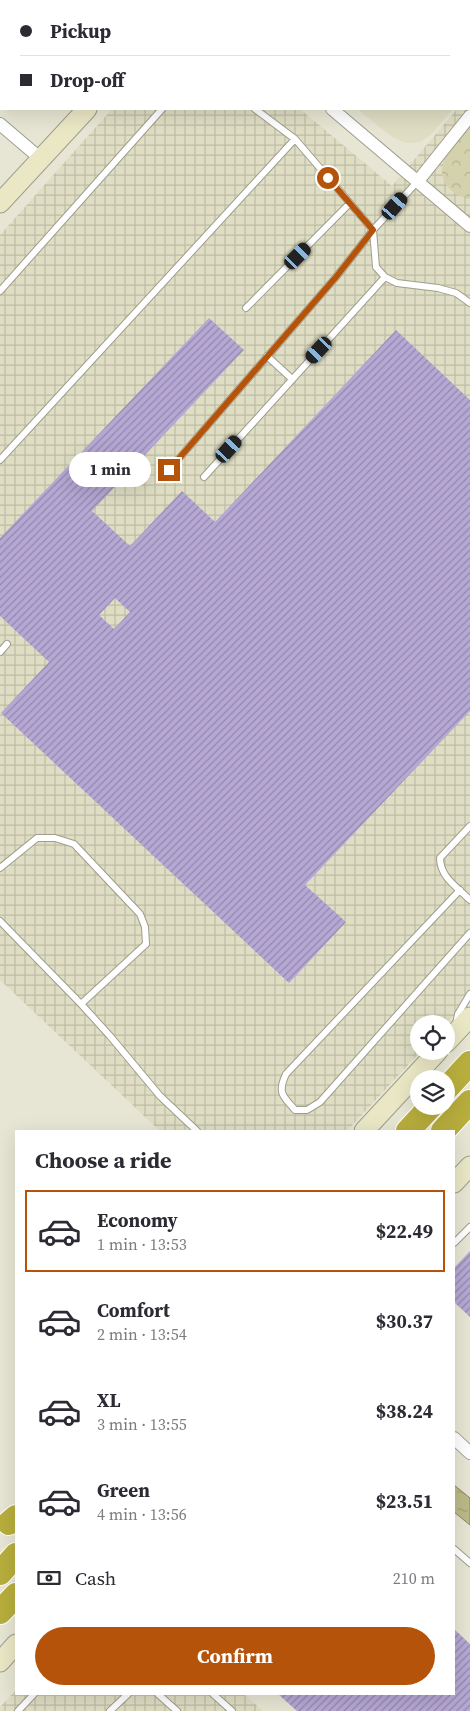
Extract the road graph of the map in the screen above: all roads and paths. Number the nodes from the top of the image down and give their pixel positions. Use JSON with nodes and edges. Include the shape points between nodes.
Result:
{"nodes":[{"id":1,"x":85,"y":110,"type":"edge"},
{"id":2,"x":161,"y":110,"type":"edge"},
{"id":3,"x":256,"y":110,"type":"edge"},
{"id":4,"x":333,"y":110,"type":"edge"},
{"id":5,"x":470,"y":116,"type":"edge"},
{"id":6,"x":0,"y":124,"type":"edge"},
{"id":7,"x":295,"y":140,"type":"junction"},
{"id":8,"x":40,"y":159,"type":"junction"},
{"id":9,"x":418,"y":181,"type":"junction"},
{"id":10,"x":0,"y":203,"type":"edge"},
{"id":11,"x":350,"y":203,"type":"junction"},
{"id":12,"x":470,"y":226,"type":"edge"},
{"id":13,"x":373,"y":230,"type":"junction"},
{"id":14,"x":385,"y":277,"type":"junction"},
{"id":15,"x":0,"y":291,"type":"edge"},
{"id":16,"x":470,"y":303,"type":"edge"},
{"id":17,"x":246,"y":308,"type":"dead end"},
{"id":18,"x":267,"y":356,"type":"junction"},
{"id":19,"x":292,"y":379,"type":"junction"},
{"id":20,"x":0,"y":460,"type":"edge"},
{"id":21,"x":169,"y":470,"type":"dead end"},
{"id":22,"x":204,"y":477,"type":"dead end"},
{"id":23,"x":7,"y":644,"type":"dead end"},
{"id":24,"x":0,"y":652,"type":"edge"},
{"id":25,"x":470,"y":826,"type":"edge"},
{"id":26,"x":0,"y":868,"type":"edge"},
{"id":27,"x":460,"y":890,"type":"junction"},
{"id":28,"x":470,"y":900,"type":"edge"},
{"id":29,"x":0,"y":921,"type":"edge"},
{"id":30,"x":470,"y":932,"type":"edge"},
{"id":31,"x":470,"y":994,"type":"edge"},
{"id":32,"x":81,"y":1004,"type":"junction"},
{"id":33,"x":470,"y":1017,"type":"edge"},
{"id":34,"x":455,"y":1023,"type":"edge"},
{"id":35,"x":455,"y":1033,"type":"edge"},
{"id":36,"x":430,"y":1060,"type":"edge"},
{"id":37,"x":470,"y":1063,"type":"edge"},
{"id":38,"x":455,"y":1079,"type":"edge"},
{"id":39,"x":470,"y":1102,"type":"edge"},
{"id":40,"x":423,"y":1115,"type":"edge"},
{"id":41,"x":196,"y":1130,"type":"edge"},
{"id":42,"x":365,"y":1130,"type":"edge"},
{"id":43,"x":409,"y":1130,"type":"edge"},
{"id":44,"x":444,"y":1130,"type":"edge"},
{"id":45,"x":470,"y":1166,"type":"edge"},
{"id":46,"x":455,"y":1181,"type":"edge"},
{"id":47,"x":470,"y":1227,"type":"edge"},
{"id":48,"x":455,"y":1242,"type":"edge"},
{"id":49,"x":455,"y":1439,"type":"edge"},
{"id":50,"x":470,"y":1453,"type":"edge"},
{"id":51,"x":455,"y":1550,"type":"edge"},
{"id":52,"x":15,"y":1556,"type":"edge"},
{"id":53,"x":470,"y":1563,"type":"edge"},
{"id":54,"x":0,"y":1573,"type":"edge"},
{"id":55,"x":15,"y":1596,"type":"edge"},
{"id":56,"x":0,"y":1612,"type":"edge"},
{"id":57,"x":15,"y":1645,"type":"edge"},
{"id":58,"x":0,"y":1662,"type":"edge"},
{"id":59,"x":33,"y":1695,"type":"edge"},
{"id":60,"x":126,"y":1695,"type":"edge"},
{"id":61,"x":159,"y":1695,"type":"edge"},
{"id":62,"x":213,"y":1695,"type":"edge"},
{"id":63,"x":18,"y":1711,"type":"edge"},
{"id":64,"x":110,"y":1711,"type":"edge"},
{"id":65,"x":177,"y":1711,"type":"edge"},
{"id":66,"x":232,"y":1711,"type":"edge"}],
"edges":[{"from":1,"to":8,"type":"main road"},
{"from":2,"to":15,"type":"lane"},
{"from":3,"to":7,"type":"lane"},
{"from":4,"to":9,"type":"street"},
{"from":5,"to":9,"type":"street"},
{"from":6,"to":8,"type":"street"},
{"from":7,"to":11,"type":"lane"},
{"from":7,"to":20,"type":"lane"},
{"from":8,"to":10,"type":"main road"},
{"from":9,"to":12,"type":"street"},
{"from":9,"to":13,"type":"lane"},
{"from":11,"to":13,"type":"lane"},
{"from":11,"to":17,"type":"lane"},
{"from":13,"to":14,"type":"lane","via":[[376,267]]},
{"from":13,"to":18,"type":"lane"},
{"from":14,"to":16,"type":"lane","via":[[397,283],[456,293]]},
{"from":14,"to":19,"type":"lane"},
{"from":18,"to":19,"type":"lane"},
{"from":18,"to":21,"type":"lane"},
{"from":19,"to":22,"type":"lane"},
{"from":23,"to":24,"type":"lane"},
{"from":25,"to":27,"type":"lane","via":[[440,858],[444,874]]},
{"from":26,"to":32,"type":"lane","via":[[36,838],[55,838],[74,844],[140,914],[146,944]]},
{"from":27,"to":28,"type":"lane"},
{"from":27,"to":30,"type":"lane","via":[[286,1074],[281,1084],[282,1094],[295,1110],[307,1110],[320,1102]]},
{"from":29,"to":32,"type":"lane"},
{"from":31,"to":34,"type":"lane"},
{"from":32,"to":41,"type":"lane","via":[[160,1096]]},
{"from":33,"to":35,"type":"main road"},
{"from":36,"to":42,"type":"main road"},
{"from":37,"to":38,"type":"highway"},
{"from":39,"to":44,"type":"highway"},
{"from":40,"to":43,"type":"highway"},
{"from":45,"to":46,"type":"main road"},
{"from":47,"to":48,"type":"lane"},
{"from":49,"to":50,"type":"street"},
{"from":51,"to":53,"type":"lane"},
{"from":52,"to":54,"type":"highway"},
{"from":55,"to":56,"type":"highway"},
{"from":57,"to":58,"type":"main road"},
{"from":59,"to":63,"type":"lane"},
{"from":60,"to":64,"type":"lane"},
{"from":61,"to":65,"type":"lane"},
{"from":62,"to":66,"type":"lane"}]}
